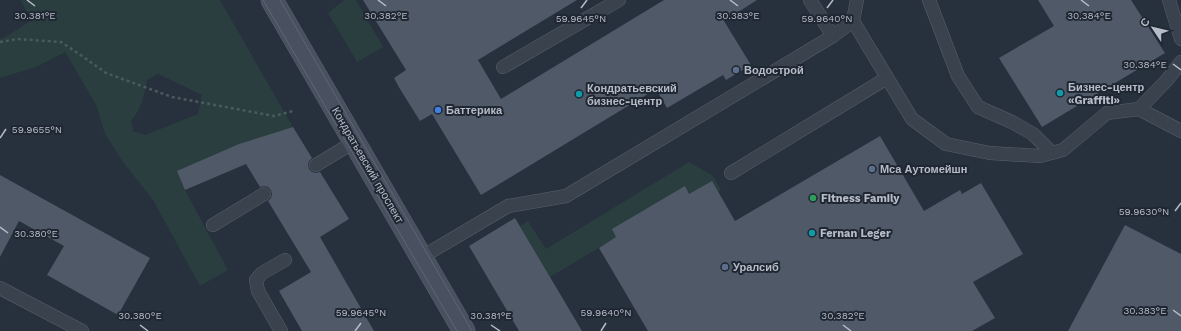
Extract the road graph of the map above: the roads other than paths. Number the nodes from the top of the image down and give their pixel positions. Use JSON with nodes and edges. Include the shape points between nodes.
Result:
{"nodes":[{"id":1,"x":272,"y":0,"type":"edge"},
{"id":2,"x":619,"y":0,"type":"edge"},
{"id":3,"x":810,"y":0,"type":"edge"},
{"id":4,"x":857,"y":0,"type":"edge"},
{"id":5,"x":929,"y":0,"type":"edge"},
{"id":6,"x":1170,"y":0,"type":"edge"},
{"id":7,"x":853,"y":21,"type":"junction"},
{"id":8,"x":833,"y":36,"type":"junction"},
{"id":9,"x":1181,"y":39,"type":"edge"},
{"id":10,"x":1181,"y":62,"type":"edge"},
{"id":11,"x":503,"y":67,"type":"dead end"},
{"id":12,"x":887,"y":78,"type":"junction"},
{"id":13,"x":1139,"y":109,"type":"junction"},
{"id":14,"x":1181,"y":131,"type":"edge"},
{"id":15,"x":354,"y":142,"type":"junction"},
{"id":16,"x":1052,"y":153,"type":"junction"},
{"id":17,"x":316,"y":165,"type":"dead end"},
{"id":18,"x":731,"y":173,"type":"dead end"},
{"id":19,"x":264,"y":194,"type":"dead end"},
{"id":20,"x":213,"y":225,"type":"dead end"},
{"id":21,"x":422,"y":257,"type":"junction"},
{"id":22,"x":285,"y":260,"type":"dead end"},
{"id":23,"x":0,"y":288,"type":"edge"},
{"id":24,"x":82,"y":331,"type":"edge"},
{"id":25,"x":281,"y":331,"type":"edge"},
{"id":26,"x":464,"y":331,"type":"edge"}],
"edges":[{"from":1,"to":15,"type":"main road","name":"Кондратьевский проспект"},
{"from":2,"to":11,"type":"lane"},
{"from":3,"to":8,"type":"lane"},
{"from":4,"to":7,"type":"lane"},
{"from":5,"to":16,"type":"lane","via":[[958,76],[978,107],[1033,134]]},
{"from":6,"to":9,"type":"lane"},
{"from":7,"to":8,"type":"lane"},
{"from":7,"to":12,"type":"lane"},
{"from":8,"to":21,"type":"lane","via":[[566,196],[508,206]]},
{"from":10,"to":13,"type":"lane"},
{"from":12,"to":16,"type":"lane","via":[[912,118],[946,144],[990,153],[1040,156]]},
{"from":12,"to":18,"type":"lane"},
{"from":13,"to":14,"type":"lane"},
{"from":13,"to":16,"type":"lane","via":[[1108,113],[1063,150]]},
{"from":15,"to":17,"type":"lane"},
{"from":15,"to":21,"type":"main road","name":"Кондратьевский проспект"},
{"from":19,"to":20,"type":"lane"},
{"from":21,"to":26,"type":"main road","name":"Кондратьевский проспект"},
{"from":22,"to":25,"type":"lane","via":[[262,273],[256,280],[258,290]]},
{"from":23,"to":24,"type":"lane"}]}
